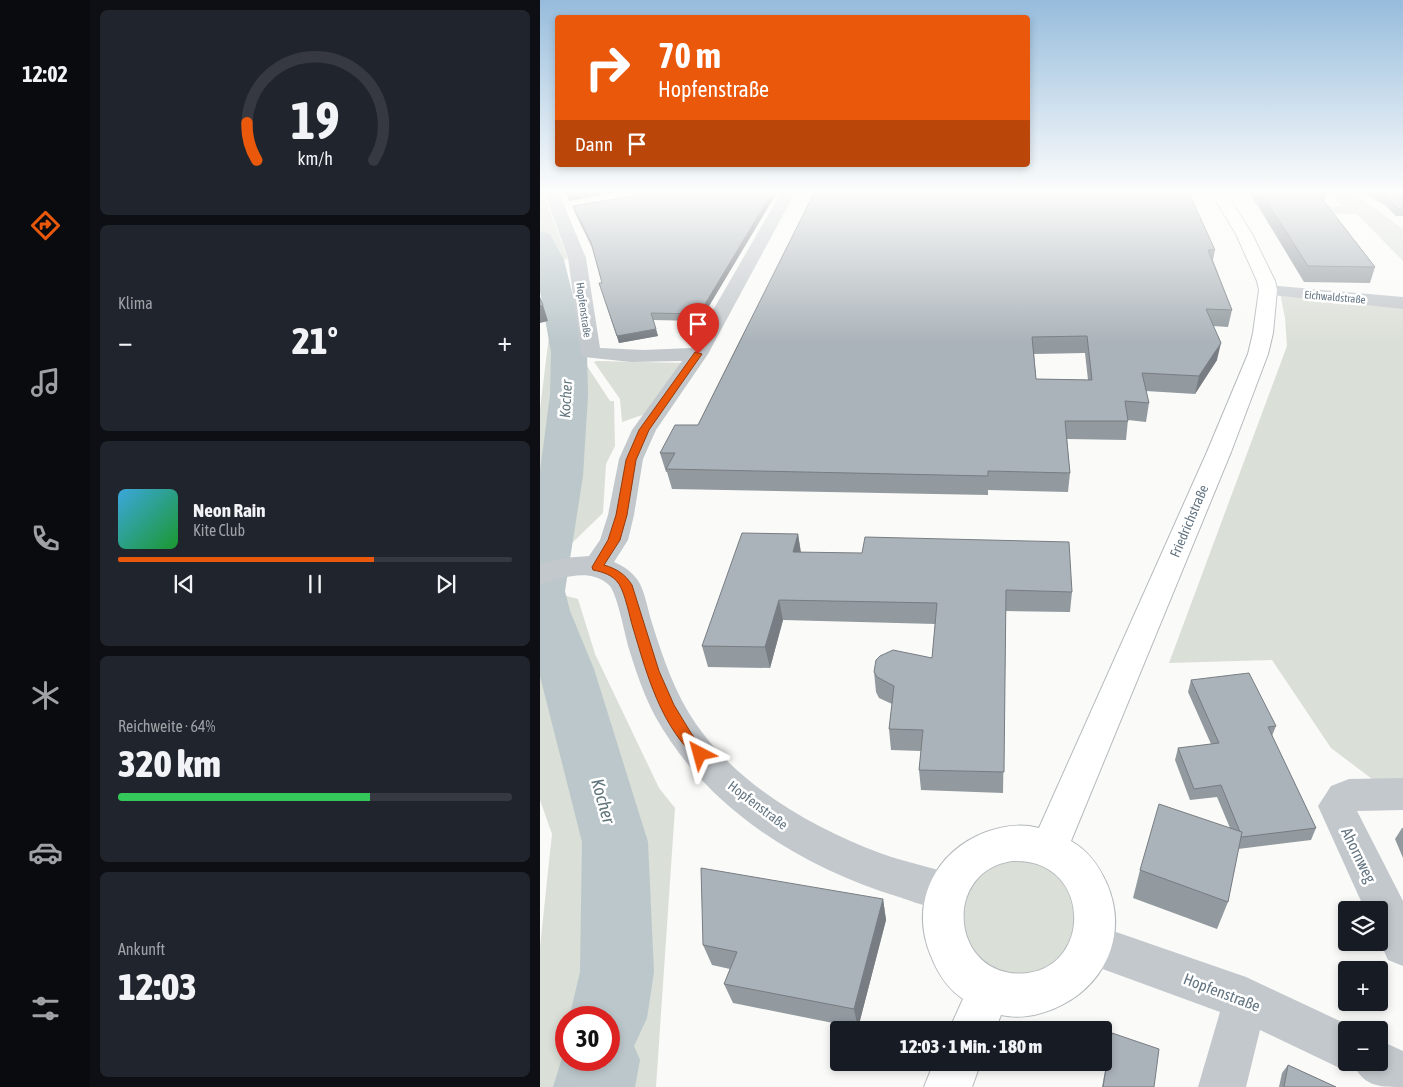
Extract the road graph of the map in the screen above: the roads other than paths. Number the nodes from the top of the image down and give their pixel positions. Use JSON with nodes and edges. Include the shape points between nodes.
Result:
{"nodes":[{"id":1,"x":571,"y":242,"type":"edge"},
{"id":2,"x":761,"y":242,"type":"edge"},
{"id":3,"x":1248,"y":242,"type":"edge"},
{"id":4,"x":1268,"y":290,"type":"junction"},
{"id":5,"x":1403,"y":303,"type":"edge"},
{"id":6,"x":698,"y":354,"type":"junction"},
{"id":7,"x":568,"y":569,"type":"edge"},
{"id":8,"x":1403,"y":794,"type":"edge"},
{"id":9,"x":1048,"y":850,"type":"junction"},
{"id":10,"x":946,"y":891,"type":"junction"},
{"id":11,"x":1093,"y":945,"type":"junction"},
{"id":12,"x":1403,"y":945,"type":"edge"},
{"id":13,"x":990,"y":988,"type":"junction"},
{"id":14,"x":1246,"y":999,"type":"junction"},
{"id":15,"x":976,"y":1021,"type":"edge"},
{"id":16,"x":1338,"y":1044,"type":"edge"},
{"id":17,"x":1388,"y":1068,"type":"edge"},
{"id":18,"x":954,"y":1071,"type":"edge"},
{"id":19,"x":1403,"y":1075,"type":"edge"},
{"id":20,"x":948,"y":1087,"type":"edge"},
{"id":21,"x":1222,"y":1087,"type":"edge"}],
"edges":[{"from":1,"to":6,"type":"street","name":"Hopfenstraße","via":[[577,258],[592,353],[624,356]]},
{"from":2,"to":6,"type":"street","name":"Hopfenstraße"},
{"from":3,"to":4,"type":"main road","name":"Friedrichstraße"},
{"from":4,"to":5,"type":"street","name":"Eichwaldstraße"},
{"from":4,"to":9,"type":"main road","name":"Friedrichstraße","via":[[1258,354]]},
{"from":6,"to":7,"type":"street","name":"Hopfenstraße","via":[[644,430],[631,460],[614,540]]},
{"from":7,"to":10,"type":"street","name":"Hopfenstraße","via":[[610,571],[620,577],[626,585],[652,671],[668,708],[686,737],[733,788],[772,818],[820,846],[878,871]]},
{"from":8,"to":12,"type":"street","name":"Ahornweg","via":[[1349,795],[1340,801],[1338,811]]},
{"from":9,"to":10,"type":"main road","via":[[1020,843],[990,848],[967,861]]},
{"from":9,"to":11,"type":"main road","via":[[1072,866],[1089,889],[1096,916]]},
{"from":10,"to":13,"type":"main road","via":[[942,921],[950,951],[973,978]]},
{"from":11,"to":13,"type":"main road","via":[[1074,974],[1044,992],[1008,993]]},
{"from":11,"to":14,"type":"street","name":"Hopfenstraße"},
{"from":13,"to":15,"type":"main road"},
{"from":14,"to":16,"type":"street","name":"Hopfenstraße"},
{"from":14,"to":21,"type":"street"},
{"from":17,"to":19,"type":"street"},
{"from":18,"to":20,"type":"main road"}]}
